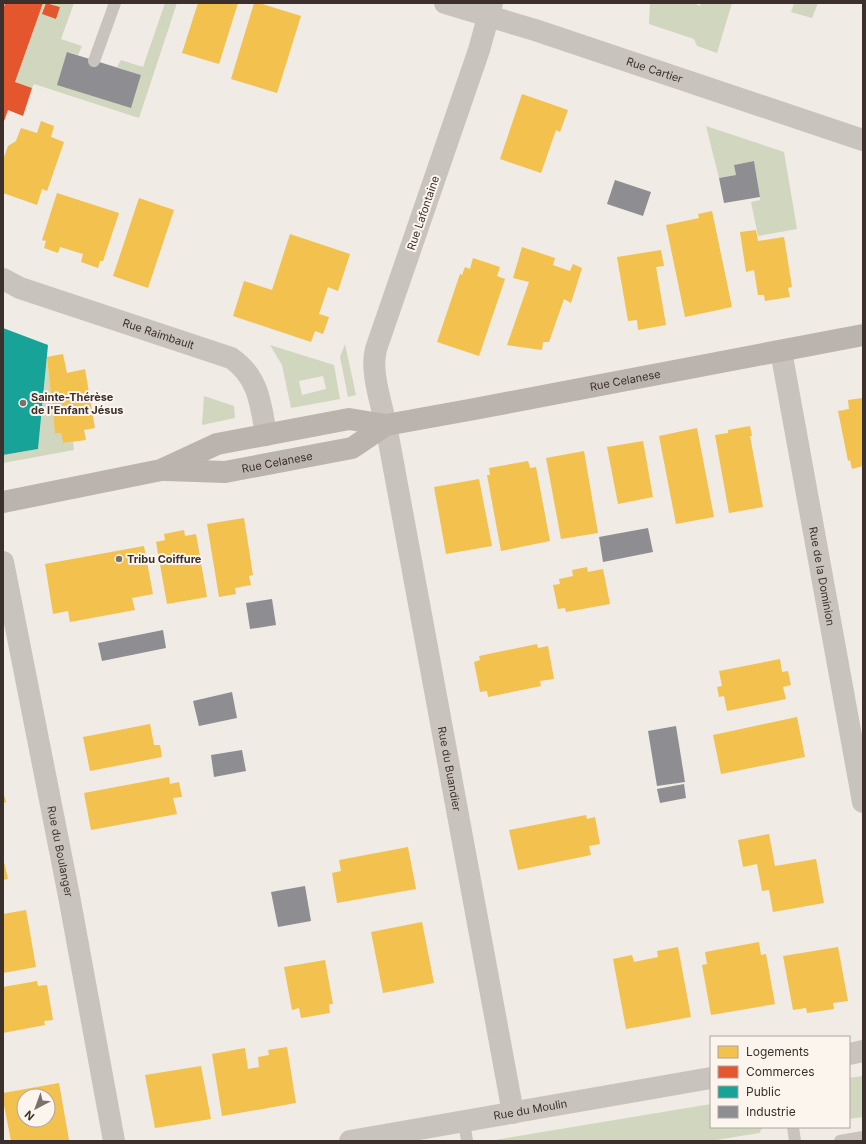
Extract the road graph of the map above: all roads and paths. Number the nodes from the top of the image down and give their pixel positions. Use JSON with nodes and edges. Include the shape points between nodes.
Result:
{"nodes":[{"id":1,"x":115,"y":3,"type":"edge"},
{"id":2,"x":445,"y":3,"type":"edge"},
{"id":3,"x":490,"y":9,"type":"edge"},
{"id":4,"x":94,"y":61,"type":"dead end"},
{"id":5,"x":863,"y":140,"type":"edge"},
{"id":6,"x":3,"y":279,"type":"edge"},
{"id":7,"x":863,"y":335,"type":"edge"},
{"id":8,"x":781,"y":351,"type":"junction"},
{"id":9,"x":386,"y":425,"type":"junction"},
{"id":10,"x":266,"y":435,"type":"junction"},
{"id":11,"x":161,"y":470,"type":"junction"},
{"id":12,"x":3,"y":502,"type":"edge"},
{"id":13,"x":3,"y":562,"type":"edge"},
{"id":14,"x":863,"y":802,"type":"edge"},
{"id":15,"x":863,"y":1051,"type":"edge"},
{"id":16,"x":850,"y":1054,"type":"edge"},
{"id":17,"x":710,"y":1078,"type":"edge"},
{"id":18,"x":513,"y":1113,"type":"junction"},
{"id":19,"x":793,"y":1128,"type":"edge"},
{"id":20,"x":466,"y":1131,"type":"edge"},
{"id":21,"x":863,"y":1137,"type":"edge"},
{"id":22,"x":114,"y":1141,"type":"edge"},
{"id":23,"x":350,"y":1141,"type":"edge"},
{"id":24,"x":795,"y":1141,"type":"edge"},
{"id":25,"x":840,"y":1141,"type":"edge"}],
"edges":[{"from":1,"to":4,"type":"lane"},
{"from":2,"to":3,"type":"street","name":"Rue Cartier"},
{"from":3,"to":5,"type":"street","name":"Rue Cartier"},
{"from":3,"to":9,"type":"street","name":"Rue Lafontaine","via":[[479,50],[374,355],[377,387]]},
{"from":6,"to":10,"type":"street","name":"Rue Raimbault","via":[[20,288],[231,358],[240,364],[253,382]]},
{"from":7,"to":8,"type":"street","name":"Rue Celanese"},
{"from":8,"to":9,"type":"street","name":"Rue Celanese"},
{"from":8,"to":14,"type":"street","name":"Rue de la Dominion"},
{"from":9,"to":10,"type":"street","name":"Rue Celanese","via":[[349,419]]},
{"from":9,"to":11,"type":"street","name":"Rue Celanese","via":[[352,448],[225,472]]},
{"from":9,"to":18,"type":"street","name":"Rue du Buandier"},
{"from":10,"to":11,"type":"street","name":"Rue Celanese","via":[[217,444]]},
{"from":11,"to":12,"type":"street","name":"Rue Celanese"},
{"from":13,"to":22,"type":"street","name":"Rue du Boulanger"},
{"from":15,"to":16,"type":"street"},
{"from":17,"to":18,"type":"street","name":"Rue du Moulin"},
{"from":18,"to":20,"type":"street","name":"Rue du Moulin"},
{"from":19,"to":24,"type":"lane"},
{"from":20,"to":23,"type":"street","name":"Rue du Moulin"},
{"from":21,"to":25,"type":"lane"}]}
